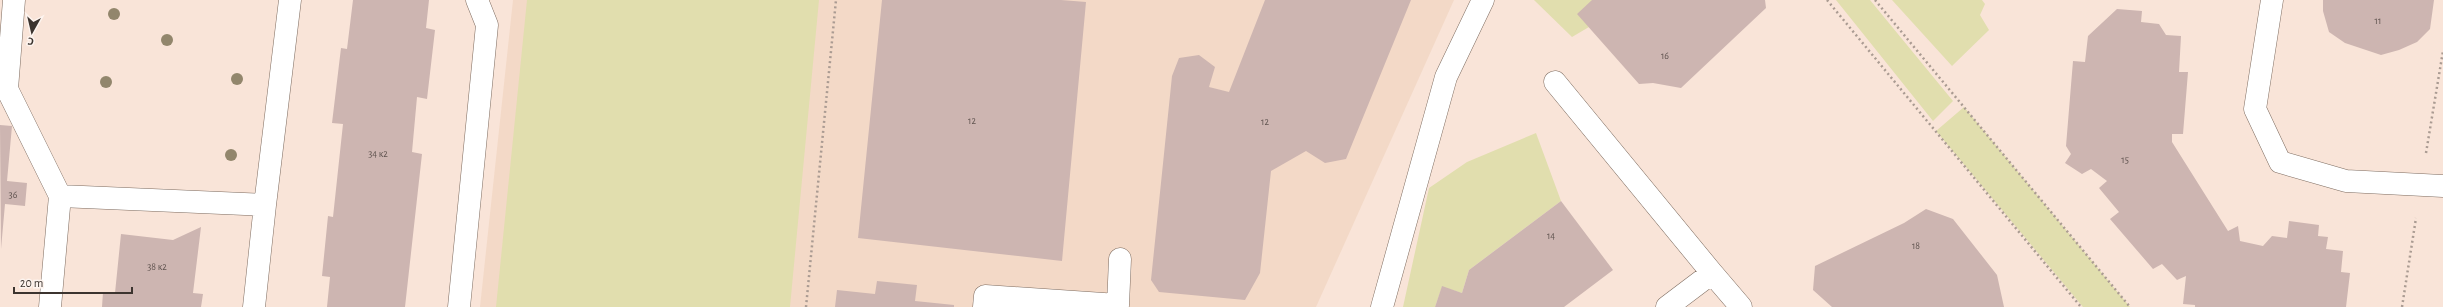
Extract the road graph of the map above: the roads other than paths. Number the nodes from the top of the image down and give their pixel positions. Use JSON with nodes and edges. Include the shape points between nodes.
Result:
{"nodes":[{"id":1,"x":14,"y":0,"type":"edge"},
{"id":2,"x":290,"y":0,"type":"edge"},
{"id":3,"x":477,"y":0,"type":"edge"},
{"id":4,"x":1484,"y":0,"type":"edge"},
{"id":5,"x":2272,"y":0,"type":"edge"},
{"id":6,"x":1556,"y":82,"type":"dead end"},
{"id":7,"x":2443,"y":186,"type":"edge"},
{"id":8,"x":60,"y":196,"type":"junction"},
{"id":9,"x":265,"y":204,"type":"junction"},
{"id":10,"x":1120,"y":259,"type":"dead end"},
{"id":11,"x":1712,"y":273,"type":"junction"},
{"id":12,"x":50,"y":307,"type":"edge"},
{"id":13,"x":254,"y":307,"type":"edge"},
{"id":14,"x":459,"y":307,"type":"edge"},
{"id":15,"x":984,"y":307,"type":"edge"},
{"id":16,"x":1382,"y":307,"type":"edge"},
{"id":17,"x":1667,"y":307,"type":"edge"},
{"id":18,"x":1741,"y":307,"type":"edge"}],
"edges":[{"from":1,"to":8,"type":"lane","via":[[7,89]]},
{"from":2,"to":9,"type":"lane"},
{"from":3,"to":14,"type":"lane","via":[[487,25]]},
{"from":4,"to":16,"type":"lane","via":[[1446,77]]},
{"from":5,"to":7,"type":"lane","via":[[2255,109],[2280,162],[2346,181]]},
{"from":6,"to":11,"type":"lane"},
{"from":8,"to":9,"type":"lane"},
{"from":8,"to":12,"type":"lane"},
{"from":9,"to":13,"type":"lane"},
{"from":10,"to":15,"type":"lane","via":[[1118,304],[985,296]]},
{"from":11,"to":17,"type":"lane"},
{"from":11,"to":18,"type":"lane"}]}
